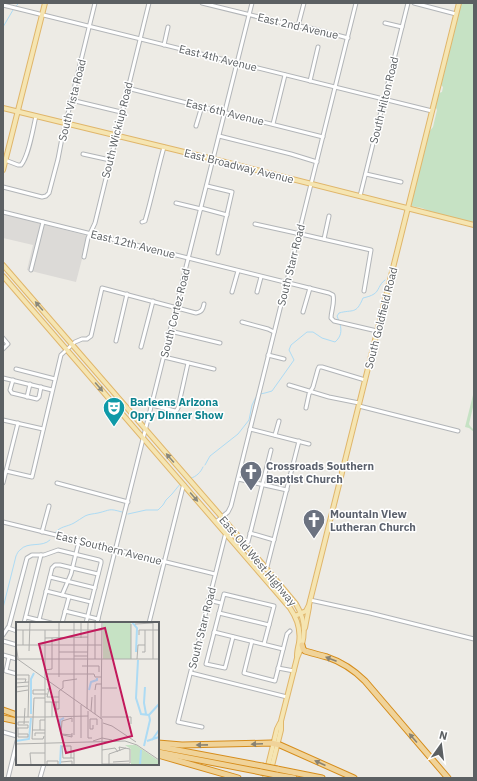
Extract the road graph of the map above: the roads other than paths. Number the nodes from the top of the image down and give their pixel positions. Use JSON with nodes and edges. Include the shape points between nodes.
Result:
{"nodes":[{"id":1,"x":45,"y":3,"type":"edge"},
{"id":2,"x":95,"y":3,"type":"edge"},
{"id":3,"x":148,"y":3,"type":"edge"},
{"id":4,"x":202,"y":3,"type":"edge"},
{"id":5,"x":252,"y":3,"type":"edge"},
{"id":6,"x":304,"y":3,"type":"edge"},
{"id":7,"x":356,"y":3,"type":"edge"},
{"id":8,"x":408,"y":3,"type":"edge"},
{"id":9,"x":414,"y":3,"type":"edge"},
{"id":10,"x":459,"y":3,"type":"edge"},
{"id":11,"x":3,"y":5,"type":"edge"},
{"id":12,"x":42,"y":14,"type":"junction"},
{"id":13,"x":249,"y":14,"type":"junction"},
{"id":14,"x":456,"y":14,"type":"junction"},
{"id":15,"x":385,"y":23,"type":"dead end"},
{"id":16,"x":90,"y":26,"type":"junction"},
{"id":17,"x":298,"y":26,"type":"junction"},
{"id":18,"x":168,"y":27,"type":"dead end"},
{"id":19,"x":402,"y":27,"type":"junction"},
{"id":20,"x":348,"y":38,"type":"junction"},
{"id":21,"x":140,"y":39,"type":"junction"},
{"id":22,"x":164,"y":44,"type":"junction"},
{"id":23,"x":318,"y":46,"type":"dead end"},
{"id":24,"x":237,"y":63,"type":"junction"},
{"id":25,"x":285,"y":74,"type":"junction"},
{"id":26,"x":310,"y":81,"type":"junction"},
{"id":27,"x":335,"y":87,"type":"junction"},
{"id":28,"x":127,"y":88,"type":"junction"},
{"id":29,"x":384,"y":99,"type":"junction"},
{"id":30,"x":72,"y":100,"type":"junction"},
{"id":31,"x":202,"y":106,"type":"junction"},
{"id":32,"x":3,"y":108,"type":"edge"},
{"id":33,"x":432,"y":111,"type":"junction"},
{"id":34,"x":18,"y":112,"type":"junction"},
{"id":35,"x":121,"y":112,"type":"junction"},
{"id":36,"x":225,"y":112,"type":"junction"},
{"id":37,"x":36,"y":116,"type":"junction"},
{"id":38,"x":66,"y":123,"type":"junction"},
{"id":39,"x":273,"y":124,"type":"junction"},
{"id":40,"x":196,"y":126,"type":"dead end"},
{"id":41,"x":115,"y":135,"type":"junction"},
{"id":42,"x":219,"y":136,"type":"junction"},
{"id":43,"x":323,"y":137,"type":"junction"},
{"id":44,"x":164,"y":147,"type":"junction"},
{"id":45,"x":83,"y":154,"type":"dead end"},
{"id":46,"x":213,"y":159,"type":"junction"},
{"id":47,"x":5,"y":160,"type":"junction"},
{"id":48,"x":110,"y":160,"type":"junction"},
{"id":49,"x":317,"y":162,"type":"junction"},
{"id":50,"x":3,"y":170,"type":"edge"},
{"id":51,"x":366,"y":174,"type":"junction"},
{"id":52,"x":401,"y":182,"type":"dead end"},
{"id":53,"x":311,"y":184,"type":"junction"},
{"id":54,"x":207,"y":186,"type":"junction"},
{"id":55,"x":3,"y":187,"type":"edge"},
{"id":56,"x":360,"y":196,"type":"junction"},
{"id":57,"x":176,"y":203,"type":"dead end"},
{"id":58,"x":408,"y":208,"type":"junction"},
{"id":59,"x":201,"y":209,"type":"junction"},
{"id":60,"x":3,"y":212,"type":"edge"},
{"id":61,"x":227,"y":215,"type":"junction"},
{"id":62,"x":329,"y":216,"type":"dead end"},
{"id":63,"x":42,"y":222,"type":"junction"},
{"id":64,"x":142,"y":222,"type":"dead end"},
{"id":65,"x":255,"y":224,"type":"dead end"},
{"id":66,"x":474,"y":225,"type":"edge"},
{"id":67,"x":90,"y":234,"type":"junction"},
{"id":68,"x":299,"y":234,"type":"junction"},
{"id":69,"x":324,"y":239,"type":"junction"},
{"id":70,"x":218,"y":253,"type":"dead end"},
{"id":71,"x":84,"y":257,"type":"dead end"},
{"id":72,"x":189,"y":258,"type":"junction"},
{"id":73,"x":3,"y":265,"type":"edge"},
{"id":74,"x":31,"y":270,"type":"dead end"},
{"id":75,"x":238,"y":271,"type":"junction"},
{"id":76,"x":3,"y":276,"type":"edge"},
{"id":77,"x":261,"y":276,"type":"junction"},
{"id":78,"x":286,"y":283,"type":"junction"},
{"id":79,"x":310,"y":288,"type":"junction"},
{"id":80,"x":364,"y":291,"type":"dead end"},
{"id":81,"x":232,"y":292,"type":"dead end"},
{"id":82,"x":257,"y":292,"type":"dead end"},
{"id":83,"x":127,"y":294,"type":"junction"},
{"id":84,"x":153,"y":301,"type":"junction"},
{"id":85,"x":204,"y":304,"type":"dead end"},
{"id":86,"x":176,"y":307,"type":"junction"},
{"id":87,"x":303,"y":312,"type":"dead end"},
{"id":88,"x":242,"y":322,"type":"dead end"},
{"id":89,"x":170,"y":331,"type":"junction"},
{"id":90,"x":377,"y":331,"type":"junction"},
{"id":91,"x":274,"y":332,"type":"junction"},
{"id":92,"x":3,"y":338,"type":"edge"},
{"id":93,"x":116,"y":341,"type":"dead end"},
{"id":94,"x":220,"y":343,"type":"dead end"},
{"id":95,"x":72,"y":345,"type":"junction"},
{"id":96,"x":141,"y":347,"type":"dead end"},
{"id":97,"x":3,"y":349,"type":"edge"},
{"id":98,"x":66,"y":350,"type":"junction"},
{"id":99,"x":268,"y":355,"type":"junction"},
{"id":100,"x":164,"y":357,"type":"junction"},
{"id":101,"x":284,"y":359,"type":"dead end"},
{"id":102,"x":188,"y":363,"type":"junction"},
{"id":103,"x":16,"y":369,"type":"dead end"},
{"id":104,"x":214,"y":369,"type":"dead end"},
{"id":105,"x":3,"y":378,"type":"edge"},
{"id":106,"x":55,"y":379,"type":"junction"},
{"id":107,"x":13,"y":380,"type":"junction"},
{"id":108,"x":365,"y":380,"type":"junction"},
{"id":109,"x":30,"y":384,"type":"junction"},
{"id":110,"x":289,"y":385,"type":"dead end"},
{"id":111,"x":41,"y":387,"type":"junction"},
{"id":112,"x":52,"y":390,"type":"junction"},
{"id":113,"x":311,"y":391,"type":"junction"},
{"id":114,"x":27,"y":397,"type":"junction"},
{"id":115,"x":152,"y":405,"type":"junction"},
{"id":116,"x":359,"y":405,"type":"junction"},
{"id":117,"x":306,"y":408,"type":"dead end"},
{"id":118,"x":3,"y":420,"type":"edge"},
{"id":119,"x":279,"y":420,"type":"dead end"},
{"id":120,"x":18,"y":423,"type":"junction"},
{"id":121,"x":43,"y":429,"type":"junction"},
{"id":122,"x":250,"y":429,"type":"junction"},
{"id":123,"x":146,"y":430,"type":"junction"},
{"id":124,"x":458,"y":431,"type":"dead end"},
{"id":125,"x":275,"y":435,"type":"junction"},
{"id":126,"x":143,"y":438,"type":"junction"},
{"id":127,"x":299,"y":441,"type":"junction"},
{"id":128,"x":309,"y":444,"type":"dead end"},
{"id":129,"x":271,"y":450,"type":"dead end"},
{"id":130,"x":6,"y":471,"type":"junction"},
{"id":131,"x":238,"y":479,"type":"junction"},
{"id":132,"x":57,"y":483,"type":"dead end"},
{"id":133,"x":182,"y":483,"type":"junction"},
{"id":134,"x":3,"y":484,"type":"edge"},
{"id":135,"x":262,"y":484,"type":"junction"},
{"id":136,"x":287,"y":490,"type":"junction"},
{"id":137,"x":128,"y":502,"type":"junction"},
{"id":138,"x":48,"y":506,"type":"dead end"},
{"id":139,"x":222,"y":517,"type":"junction"},
{"id":140,"x":3,"y":522,"type":"edge"},
{"id":141,"x":216,"y":522,"type":"junction"},
{"id":142,"x":42,"y":532,"type":"junction"},
{"id":143,"x":250,"y":533,"type":"junction"},
{"id":144,"x":226,"y":534,"type":"junction"},
{"id":145,"x":274,"y":540,"type":"junction"},
{"id":146,"x":79,"y":541,"type":"junction"},
{"id":147,"x":246,"y":545,"type":"junction"},
{"id":148,"x":116,"y":550,"type":"junction"},
{"id":149,"x":76,"y":554,"type":"junction"},
{"id":150,"x":41,"y":555,"type":"junction"},
{"id":151,"x":165,"y":562,"type":"junction"},
{"id":152,"x":73,"y":568,"type":"junction"},
{"id":153,"x":266,"y":568,"type":"junction"},
{"id":154,"x":98,"y":574,"type":"junction"},
{"id":155,"x":215,"y":574,"type":"junction"},
{"id":156,"x":50,"y":577,"type":"junction"},
{"id":157,"x":68,"y":582,"type":"junction"},
{"id":158,"x":95,"y":588,"type":"junction"},
{"id":159,"x":46,"y":591,"type":"junction"},
{"id":160,"x":62,"y":595,"type":"junction"},
{"id":161,"x":69,"y":597,"type":"junction"},
{"id":162,"x":281,"y":597,"type":"junction"},
{"id":163,"x":208,"y":600,"type":"junction"},
{"id":164,"x":310,"y":600,"type":"junction"},
{"id":165,"x":91,"y":602,"type":"junction"},
{"id":166,"x":221,"y":603,"type":"junction"},
{"id":167,"x":296,"y":604,"type":"junction"},
{"id":168,"x":309,"y":605,"type":"junction"},
{"id":169,"x":65,"y":611,"type":"junction"},
{"id":170,"x":219,"y":613,"type":"junction"},
{"id":171,"x":301,"y":614,"type":"junction"},
{"id":172,"x":88,"y":616,"type":"junction"},
{"id":173,"x":295,"y":616,"type":"junction"},
{"id":174,"x":26,"y":617,"type":"junction"},
{"id":175,"x":98,"y":619,"type":"junction"},
{"id":176,"x":39,"y":620,"type":"junction"},
{"id":177,"x":24,"y":622,"type":"edge"},
{"id":178,"x":47,"y":622,"type":"edge"},
{"id":179,"x":62,"y":622,"type":"edge"},
{"id":180,"x":86,"y":622,"type":"edge"},
{"id":181,"x":97,"y":622,"type":"edge"},
{"id":182,"x":149,"y":622,"type":"edge"},
{"id":183,"x":269,"y":625,"type":"junction"},
{"id":184,"x":8,"y":628,"type":"junction"},
{"id":185,"x":16,"y":631,"type":"edge"},
{"id":186,"x":290,"y":631,"type":"dead end"},
{"id":187,"x":214,"y":632,"type":"junction"},
{"id":188,"x":304,"y":634,"type":"junction"},
{"id":189,"x":3,"y":636,"type":"edge"},
{"id":190,"x":233,"y":637,"type":"junction"},
{"id":191,"x":474,"y":639,"type":"edge"},
{"id":192,"x":3,"y":641,"type":"edge"},
{"id":193,"x":252,"y":641,"type":"junction"},
{"id":194,"x":264,"y":644,"type":"junction"},
{"id":195,"x":16,"y":645,"type":"edge"},
{"id":196,"x":302,"y":646,"type":"junction"},
{"id":197,"x":283,"y":649,"type":"junction"},
{"id":198,"x":3,"y":655,"type":"edge"},
{"id":199,"x":9,"y":657,"type":"junction"},
{"id":200,"x":297,"y":658,"type":"junction"},
{"id":201,"x":16,"y":659,"type":"edge"},
{"id":202,"x":278,"y":668,"type":"junction"},
{"id":203,"x":294,"y":671,"type":"junction"},
{"id":204,"x":191,"y":673,"type":"junction"},
{"id":205,"x":16,"y":674,"type":"edge"},
{"id":206,"x":287,"y":697,"type":"junction"},
{"id":207,"x":3,"y":711,"type":"edge"},
{"id":208,"x":16,"y":716,"type":"edge"},
{"id":209,"x":3,"y":719,"type":"edge"},
{"id":210,"x":16,"y":722,"type":"edge"},
{"id":211,"x":202,"y":727,"type":"dead end"},
{"id":212,"x":3,"y":732,"type":"edge"},
{"id":213,"x":16,"y":736,"type":"edge"},
{"id":214,"x":275,"y":744,"type":"junction"},
{"id":215,"x":16,"y":745,"type":"edge"},
{"id":216,"x":159,"y":745,"type":"edge"},
{"id":217,"x":159,"y":745,"type":"edge"},
{"id":218,"x":159,"y":752,"type":"edge"},
{"id":219,"x":159,"y":755,"type":"edge"},
{"id":220,"x":44,"y":765,"type":"edge"},
{"id":221,"x":262,"y":769,"type":"junction"},
{"id":222,"x":276,"y":772,"type":"junction"},
{"id":223,"x":8,"y":778,"type":"edge"},
{"id":224,"x":40,"y":778,"type":"edge"},
{"id":225,"x":238,"y":778,"type":"edge"},
{"id":226,"x":265,"y":778,"type":"edge"},
{"id":227,"x":269,"y":778,"type":"edge"},
{"id":228,"x":294,"y":778,"type":"edge"},
{"id":229,"x":322,"y":778,"type":"edge"},
{"id":230,"x":354,"y":778,"type":"edge"},
{"id":231,"x":448,"y":778,"type":"edge"}],
"edges":[{"from":1,"to":12,"type":"main road"},
{"from":2,"to":16,"type":"street","name":"South Vista Road"},
{"from":3,"to":21,"type":"street","name":"South Wickiup Road"},
{"from":4,"to":13,"type":"street","name":"East 2nd Avenue"},
{"from":5,"to":13,"type":"street","name":"South Cortez Road"},
{"from":6,"to":17,"type":"street"},
{"from":7,"to":20,"type":"street","name":"South Starr Road"},
{"from":8,"to":19,"type":"street","name":"South Hilton Road"},
{"from":9,"to":14,"type":"street"},
{"from":10,"to":14,"type":"main road","name":"South Goldfield Road"},
{"from":11,"to":12,"type":"street","name":"East 4th Avenue"},
{"from":12,"to":16,"type":"street","name":"East 4th Avenue"},
{"from":12,"to":34,"type":"main road"},
{"from":13,"to":17,"type":"street","name":"East 2nd Avenue"},
{"from":13,"to":24,"type":"street","name":"South Cortez Road"},
{"from":14,"to":33,"type":"main road","name":"South Goldfield Road"},
{"from":15,"to":19,"type":"street"},
{"from":16,"to":21,"type":"street","name":"East 4th Avenue"},
{"from":16,"to":30,"type":"street","name":"South Vista Road"},
{"from":17,"to":20,"type":"street","name":"East 2nd Avenue"},
{"from":18,"to":22,"type":"street"},
{"from":19,"to":29,"type":"street","name":"South Hilton Road"},
{"from":20,"to":27,"type":"street","name":"South Starr Road"},
{"from":21,"to":22,"type":"street","name":"East 4th Avenue"},
{"from":21,"to":28,"type":"street","name":"South Wickiup Road"},
{"from":22,"to":24,"type":"street","name":"East 4th Avenue"},
{"from":23,"to":26,"type":"street"},
{"from":24,"to":25,"type":"street","name":"East 4th Avenue"},
{"from":24,"to":36,"type":"street","name":"South Cortez Road"},
{"from":25,"to":26,"type":"street","name":"East 4th Avenue"},
{"from":25,"to":39,"type":"street"},
{"from":26,"to":27,"type":"street","name":"East 4th Avenue"},
{"from":27,"to":29,"type":"street","name":"East 4th Avenue"},
{"from":27,"to":43,"type":"street","name":"South Starr Road"},
{"from":28,"to":31,"type":"street","name":"East 6th Avenue"},
{"from":28,"to":35,"type":"street","name":"South Wickiup Road"},
{"from":29,"to":33,"type":"street","name":"East 4th Avenue"},
{"from":29,"to":51,"type":"street","name":"South Hilton Road"},
{"from":30,"to":35,"type":"street"},
{"from":30,"to":38,"type":"street","name":"South Vista Road"},
{"from":31,"to":36,"type":"street","name":"East 6th Avenue"},
{"from":31,"to":40,"type":"street"},
{"from":32,"to":34,"type":"main road","name":"East Broadway Avenue"},
{"from":33,"to":58,"type":"main road","name":"South Goldfield Road"},
{"from":34,"to":37,"type":"main road","name":"East Broadway Avenue"},
{"from":34,"to":47,"type":"main road"},
{"from":35,"to":41,"type":"street","name":"South Wickiup Road"},
{"from":36,"to":39,"type":"street","name":"East 6th Avenue"},
{"from":36,"to":42,"type":"street","name":"South Cortez Road"},
{"from":37,"to":38,"type":"main road","name":"East Broadway Avenue"},
{"from":37,"to":47,"type":"street","via":[[25,159],[21,165]]},
{"from":38,"to":41,"type":"main road","name":"East Broadway Avenue"},
{"from":38,"to":55,"type":"street","name":"South Vista Road","via":[[49,194],[42,197]]},
{"from":39,"to":43,"type":"street","name":"East 6th Avenue"},
{"from":41,"to":44,"type":"main road","name":"East Broadway Avenue"},
{"from":41,"to":48,"type":"street","name":"South Wickiup Road"},
{"from":42,"to":46,"type":"street","name":"South Cortez Road"},
{"from":42,"to":49,"type":"street"},
{"from":43,"to":49,"type":"street","name":"South Starr Road"},
{"from":44,"to":46,"type":"main road","name":"East Broadway Avenue"},
{"from":44,"to":64,"type":"street","via":[[149,210],[145,221]]},
{"from":45,"to":48,"type":"street"},
{"from":46,"to":53,"type":"main road","name":"East Broadway Avenue"},
{"from":46,"to":54,"type":"street","name":"South Cortez Road"},
{"from":47,"to":50,"type":"main road"},
{"from":48,"to":67,"type":"street","name":"South Wickiup Road"},
{"from":49,"to":53,"type":"street","name":"South Starr Road"},
{"from":51,"to":52,"type":"street"},
{"from":51,"to":56,"type":"street","name":"South Hilton Road"},
{"from":53,"to":56,"type":"main road","name":"East Broadway Avenue"},
{"from":53,"to":68,"type":"street","name":"South Starr Road"},
{"from":54,"to":59,"type":"street","name":"South Cortez Road"},
{"from":54,"to":61,"type":"street","via":[[232,192]]},
{"from":56,"to":58,"type":"main road","name":"East Broadway Avenue"},
{"from":57,"to":59,"type":"street"},
{"from":58,"to":66,"type":"main road","name":"East Broadway Avenue"},
{"from":58,"to":90,"type":"main road","name":"South Goldfield Road"},
{"from":59,"to":61,"type":"street"},
{"from":59,"to":72,"type":"street","name":"South Cortez Road"},
{"from":60,"to":63,"type":"street","name":"East 12th Avenue"},
{"from":61,"to":70,"type":"street"},
{"from":62,"to":69,"type":"street"},
{"from":63,"to":67,"type":"street","name":"East 12th Avenue"},
{"from":63,"to":74,"type":"street"},
{"from":65,"to":68,"type":"street"},
{"from":67,"to":71,"type":"street","name":"South Wickiup Road"},
{"from":67,"to":72,"type":"street","name":"East 12th Avenue"},
{"from":68,"to":69,"type":"street"},
{"from":68,"to":78,"type":"street","name":"South Starr Road"},
{"from":69,"to":80,"type":"street","via":[[371,250]]},
{"from":72,"to":75,"type":"street","name":"East 12th Avenue"},
{"from":72,"to":86,"type":"street","name":"South Cortez Road"},
{"from":95,"to":73,"type":"main road","name":"East Old West Highway","one_way":true},
{"from":75,"to":77,"type":"street","name":"East 12th Avenue"},
{"from":75,"to":81,"type":"street"},
{"from":76,"to":98,"type":"main road","name":"East Old West Highway"},
{"from":77,"to":78,"type":"street","name":"East 12th Avenue"},
{"from":77,"to":82,"type":"street"},
{"from":78,"to":79,"type":"street","name":"East 12th Avenue"},
{"from":78,"to":91,"type":"street","name":"South Starr Road"},
{"from":79,"to":87,"type":"street"},
{"from":79,"to":90,"type":"street","name":"East 12th Avenue","via":[[333,295],[331,318],[334,320]]},
{"from":83,"to":84,"type":"street"},
{"from":83,"to":93,"type":"street"},
{"from":83,"to":95,"type":"street","via":[[102,288],[91,336]]},
{"from":84,"to":86,"type":"street"},
{"from":84,"to":96,"type":"street"},
{"from":85,"to":86,"type":"street","via":[[202,310],[196,313]]},
{"from":86,"to":89,"type":"street","name":"South Cortez Road"},
{"from":88,"to":91,"type":"street"},
{"from":89,"to":94,"type":"street"},
{"from":89,"to":100,"type":"street","name":"South Cortez Road"},
{"from":90,"to":108,"type":"main road","name":"South Goldfield Road"},
{"from":91,"to":99,"type":"street","name":"South Starr Road"},
{"from":92,"to":97,"type":"street","via":[[8,344]]},
{"from":95,"to":98,"type":"street"},
{"from":95,"to":123,"type":"main road","name":"East Old West Highway"},
{"from":98,"to":106,"type":"street","via":[[61,355]]},
{"from":98,"to":126,"type":"main road","name":"East Old West Highway","one_way":true},
{"from":99,"to":101,"type":"street"},
{"from":99,"to":122,"type":"street","name":"South Starr Road"},
{"from":100,"to":102,"type":"street"},
{"from":100,"to":115,"type":"street","name":"South Cortez Road"},
{"from":102,"to":104,"type":"street"},
{"from":102,"to":115,"type":"street","via":[[177,410]]},
{"from":103,"to":106,"type":"street"},
{"from":105,"to":107,"type":"street"},
{"from":106,"to":112,"type":"street"},
{"from":107,"to":109,"type":"street"},
{"from":107,"to":114,"type":"street","via":[[11,392]]},
{"from":108,"to":113,"type":"street","via":[[320,367]]},
{"from":108,"to":116,"type":"main road","name":"South Goldfield Road"},
{"from":109,"to":111,"type":"street"},
{"from":109,"to":114,"type":"street"},
{"from":110,"to":113,"type":"street"},
{"from":111,"to":112,"type":"street"},
{"from":111,"to":114,"type":"street","via":[[37,399]]},
{"from":112,"to":121,"type":"street"},
{"from":113,"to":116,"type":"street"},
{"from":113,"to":117,"type":"street"},
{"from":115,"to":123,"type":"street","name":"South Cortez Road"},
{"from":116,"to":124,"type":"street"},
{"from":116,"to":164,"type":"main road","name":"South Goldfield Road"},
{"from":118,"to":120,"type":"street"},
{"from":119,"to":125,"type":"street"},
{"from":120,"to":121,"type":"street"},
{"from":120,"to":130,"type":"street"},
{"from":121,"to":130,"type":"street","via":[[32,477]]},
{"from":122,"to":125,"type":"street"},
{"from":122,"to":131,"type":"street","name":"South Starr Road"},
{"from":123,"to":126,"type":"street","name":"South Cortez Road"},
{"from":139,"to":123,"type":"main road","name":"East Old West Highway","one_way":true},
{"from":125,"to":127,"type":"street"},
{"from":126,"to":133,"type":"main road","name":"East Old West Highway"},
{"from":126,"to":137,"type":"street","name":"South Cortez Road"},
{"from":127,"to":128,"type":"street"},
{"from":127,"to":136,"type":"street"},
{"from":129,"to":135,"type":"street"},
{"from":130,"to":134,"type":"street"},
{"from":131,"to":135,"type":"street"},
{"from":131,"to":139,"type":"street","name":"South Starr Road","via":[[230,508]]},
{"from":132,"to":137,"type":"street"},
{"from":133,"to":141,"type":"main road","name":"East Old West Highway","one_way":true},
{"from":133,"to":151,"type":"street"},
{"from":135,"to":136,"type":"street"},
{"from":135,"to":143,"type":"street"},
{"from":136,"to":145,"type":"street"},
{"from":137,"to":148,"type":"street","name":"South Cortez Road"},
{"from":138,"to":142,"type":"street"},
{"from":139,"to":141,"type":"street","name":"South Starr Road"},
{"from":139,"to":147,"type":"main road","name":"East Old West Highway"},
{"from":140,"to":142,"type":"street","name":"East Southern Avenue"},
{"from":141,"to":144,"type":"main road","name":"East Old West Highway"},
{"from":142,"to":146,"type":"street","name":"East Southern Avenue"},
{"from":143,"to":145,"type":"street"},
{"from":143,"to":147,"type":"street"},
{"from":144,"to":155,"type":"street","name":"South Starr Road"},
{"from":144,"to":162,"type":"main road","name":"East Old West Highway"},
{"from":145,"to":153,"type":"street"},
{"from":146,"to":148,"type":"street","name":"East Southern Avenue"},
{"from":146,"to":149,"type":"street"},
{"from":147,"to":153,"type":"main road","name":"East Old West Highway"},
{"from":148,"to":151,"type":"street","name":"East Southern Avenue"},
{"from":148,"to":175,"type":"street","name":"South Cortez Road"},
{"from":149,"to":150,"type":"street","via":[[58,550]]},
{"from":149,"to":152,"type":"street"},
{"from":149,"to":154,"type":"street","via":[[101,561]]},
{"from":150,"to":174,"type":"street"},
{"from":150,"to":184,"type":"street","via":[[32,555],[25,561]]},
{"from":151,"to":155,"type":"street","name":"East Southern Avenue"},
{"from":151,"to":182,"type":"street"},
{"from":152,"to":154,"type":"street"},
{"from":152,"to":156,"type":"street","via":[[55,565]]},
{"from":152,"to":157,"type":"street"},
{"from":153,"to":167,"type":"main road","name":"East Old West Highway"},
{"from":154,"to":158,"type":"street"},
{"from":155,"to":163,"type":"street","name":"South Starr Road"},
{"from":156,"to":157,"type":"street"},
{"from":156,"to":159,"type":"street"},
{"from":157,"to":158,"type":"street"},
{"from":157,"to":160,"type":"street"},
{"from":158,"to":165,"type":"street"},
{"from":159,"to":160,"type":"street"},
{"from":159,"to":176,"type":"street"},
{"from":160,"to":161,"type":"street"},
{"from":161,"to":165,"type":"street"},
{"from":161,"to":169,"type":"street"},
{"from":162,"to":171,"type":"main road"},
{"from":162,"to":173,"type":"main road","name":"East Old West Highway"},
{"from":163,"to":166,"type":"street"},
{"from":163,"to":204,"type":"street","name":"South Starr Road"},
{"from":164,"to":168,"type":"main road","name":"South Goldfield Road"},
{"from":164,"to":191,"type":"street","via":[[370,612]]},
{"from":165,"to":172,"type":"street"},
{"from":166,"to":170,"type":"street"},
{"from":166,"to":183,"type":"street","via":[[224,594],[274,606]]},
{"from":167,"to":168,"type":"main road","via":[[303,608]]},
{"from":167,"to":171,"type":"main road","name":"East Old West Highway"},
{"from":168,"to":171,"type":"main road"},
{"from":168,"to":188,"type":"main road","name":"South Goldfield Road"},
{"from":169,"to":172,"type":"street"},
{"from":169,"to":179,"type":"street"},
{"from":170,"to":183,"type":"street"},
{"from":170,"to":187,"type":"street"},
{"from":171,"to":173,"type":"main road"},
{"from":171,"to":188,"type":"main road","name":"East Old West Highway"},
{"from":172,"to":175,"type":"street"},
{"from":172,"to":180,"type":"street"},
{"from":173,"to":200,"type":"main road","name":"East Old West Highway","via":[[300,637]]},
{"from":174,"to":176,"type":"street"},
{"from":174,"to":177,"type":"street"},
{"from":175,"to":181,"type":"street","name":"South Cortez Road"},
{"from":176,"to":178,"type":"street"},
{"from":183,"to":194,"type":"street"},
{"from":184,"to":185,"type":"street"},
{"from":184,"to":189,"type":"street"},
{"from":186,"to":197,"type":"street"},
{"from":187,"to":190,"type":"street"},
{"from":187,"to":190,"type":"street","via":[[206,664],[225,668]]},
{"from":188,"to":196,"type":"main road","name":"East Old West Highway"},
{"from":190,"to":193,"type":"street"},
{"from":192,"to":195,"type":"street"},
{"from":193,"to":194,"type":"street"},
{"from":193,"to":202,"type":"street","via":[[244,673],[275,681]]},
{"from":194,"to":197,"type":"street"},
{"from":196,"to":200,"type":"main road","name":"East Old West Highway"},
{"from":231,"to":196,"type":"highway","one_way":true,"via":[[355,672],[344,664],[305,651]]},
{"from":197,"to":202,"type":"street"},
{"from":198,"to":199,"type":"street"},
{"from":199,"to":201,"type":"street"},
{"from":199,"to":205,"type":"street","via":[[6,671]]},
{"from":200,"to":203,"type":"main road"},
{"from":202,"to":203,"type":"street"},
{"from":203,"to":206,"type":"main road"},
{"from":204,"to":206,"type":"street"},
{"from":204,"to":211,"type":"street","name":"South Starr Road","via":[[178,722]]},
{"from":206,"to":214,"type":"main road","via":[[281,730]]},
{"from":207,"to":208,"type":"highway"},
{"from":209,"to":210,"type":"highway"},
{"from":212,"to":213,"type":"street"},
{"from":214,"to":216,"type":"highway","one_way":true},
{"from":214,"to":226,"type":"main road"},
{"from":214,"to":227,"type":"main road"},
{"from":230,"to":214,"type":"highway","one_way":true},
{"from":215,"to":223,"type":"street"},
{"from":217,"to":221,"type":"highway"},
{"from":218,"to":221,"type":"highway"},
{"from":219,"to":225,"type":"highway"},
{"from":220,"to":224,"type":"street"},
{"from":221,"to":222,"type":"highway","bridge":true},
{"from":222,"to":228,"type":"highway"},
{"from":222,"to":229,"type":"highway"}]}
